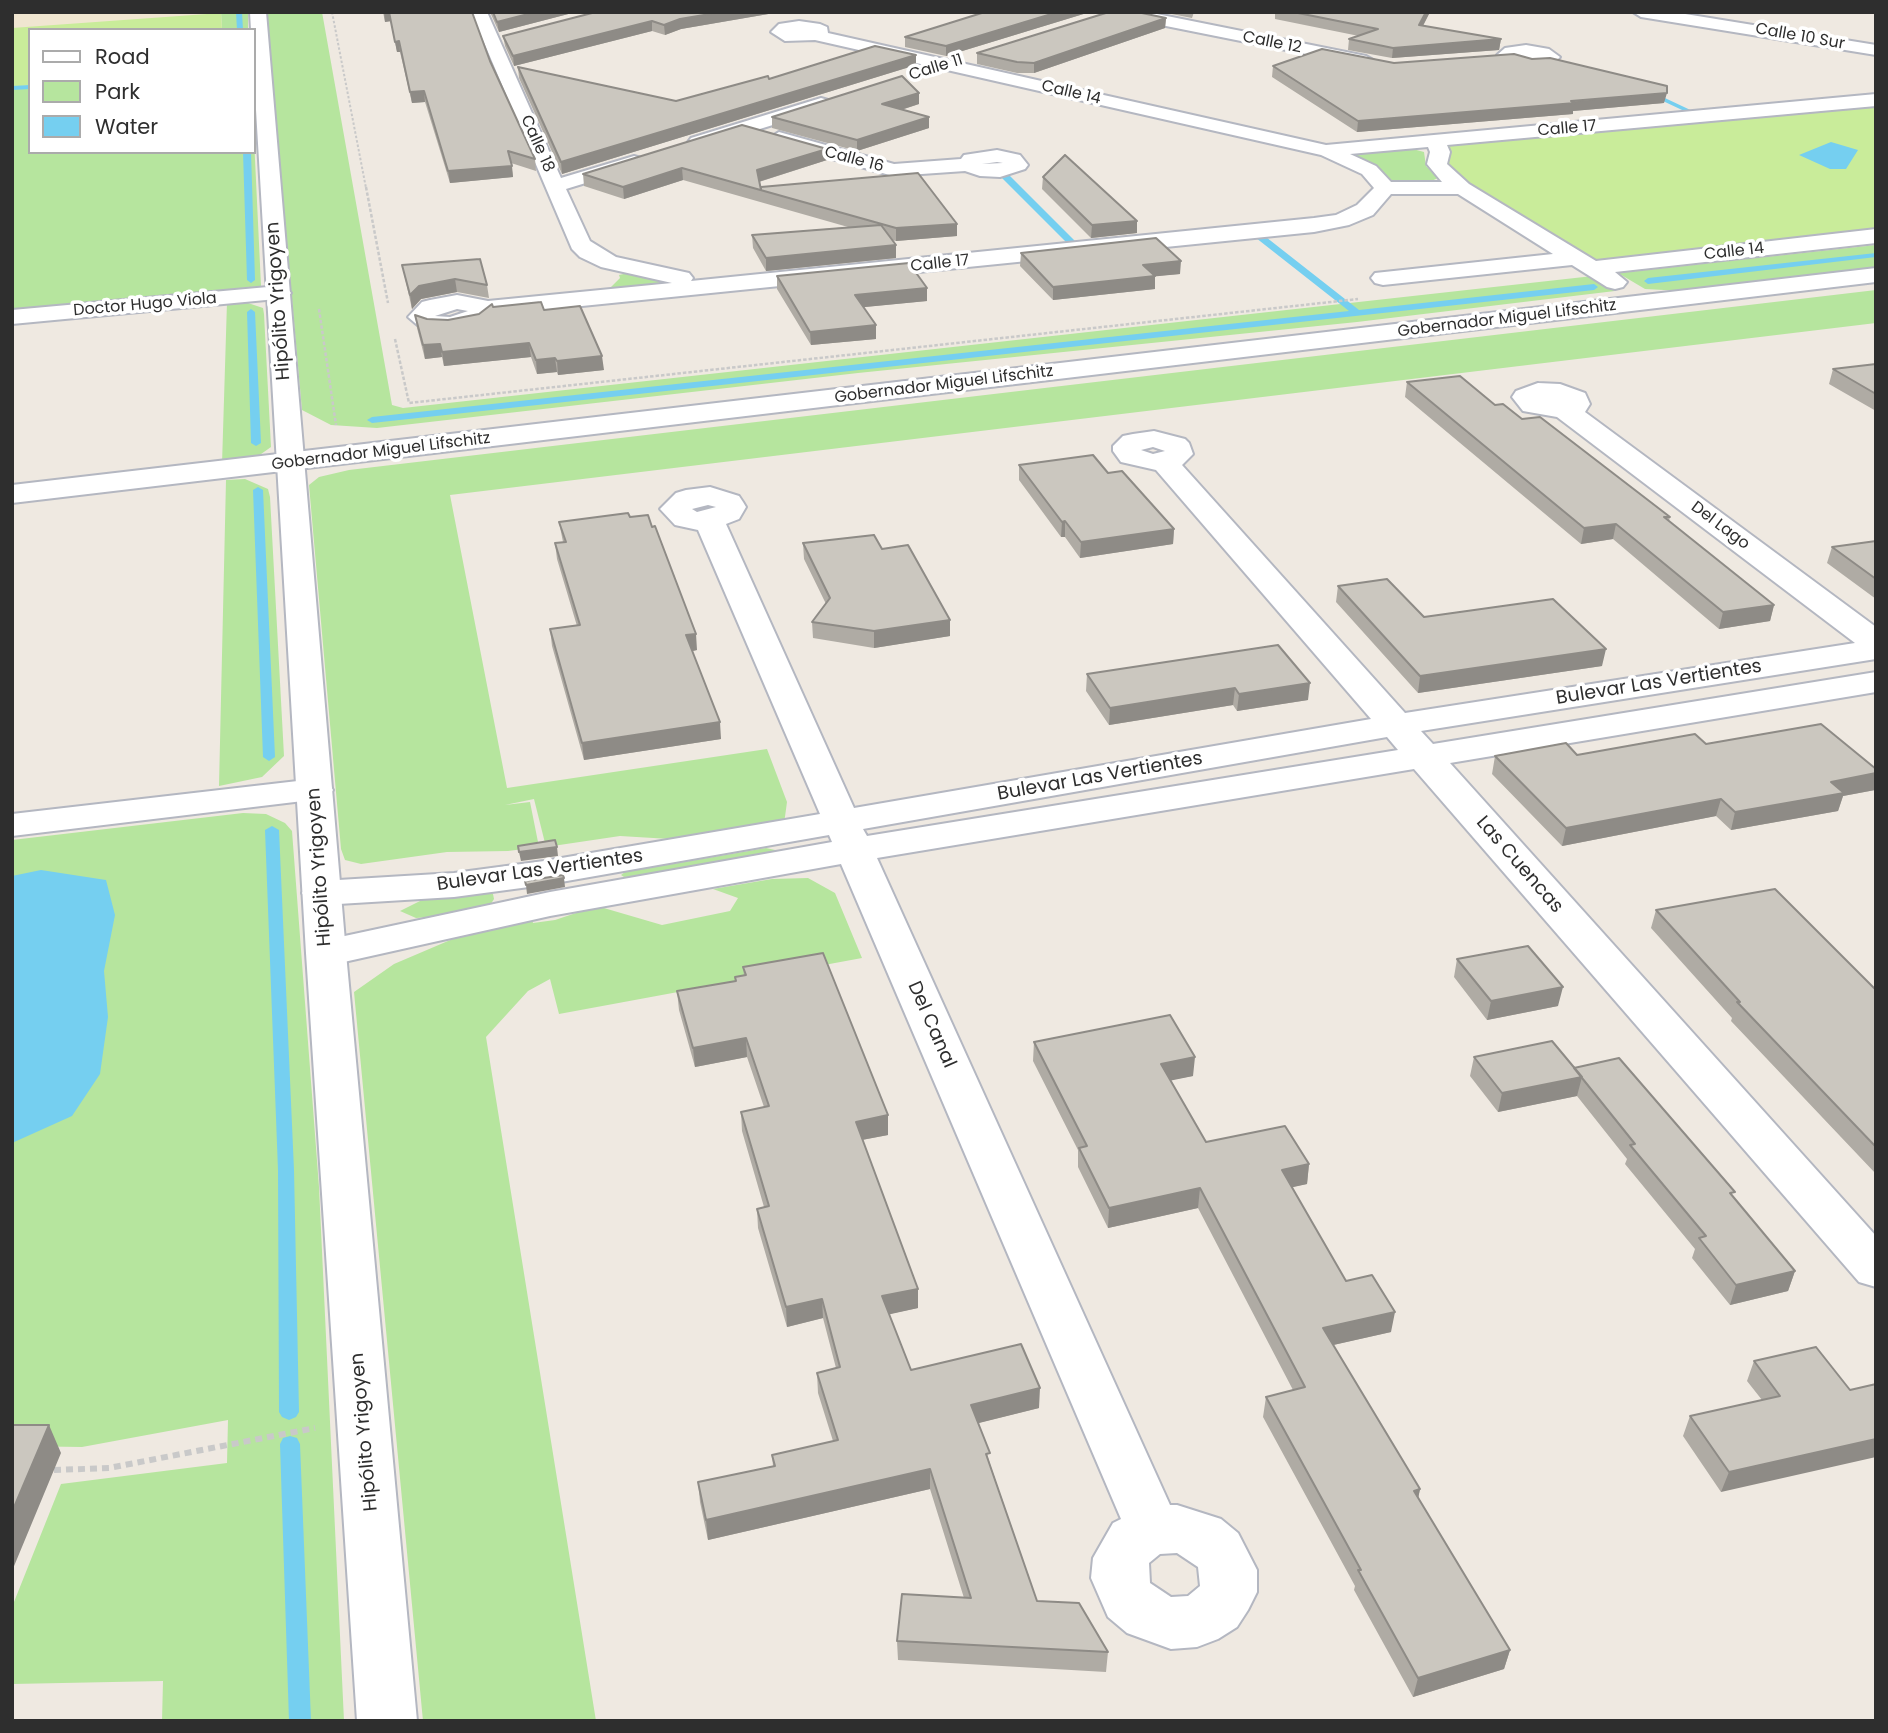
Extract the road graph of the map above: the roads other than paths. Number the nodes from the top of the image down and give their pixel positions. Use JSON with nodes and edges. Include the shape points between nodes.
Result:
{"nodes":[{"id":1,"x":258,"y":12,"type":"edge"},
{"id":2,"x":479,"y":12,"type":"edge"},
{"id":3,"x":1641,"y":12,"type":"edge"},
{"id":4,"x":1114,"y":14,"type":"edge"},
{"id":5,"x":815,"y":35,"type":"dead end"},
{"id":6,"x":1876,"y":50,"type":"edge"},
{"id":7,"x":983,"y":54,"type":"edge"},
{"id":8,"x":1509,"y":58,"type":"edge"},
{"id":9,"x":1484,"y":60,"type":"edge"},
{"id":10,"x":1379,"y":64,"type":"edge"},
{"id":11,"x":947,"y":65,"type":"junction"},
{"id":12,"x":911,"y":76,"type":"edge"},
{"id":13,"x":840,"y":98,"type":"edge"},
{"id":14,"x":1876,"y":100,"type":"edge"},
{"id":15,"x":743,"y":128,"type":"junction"},
{"id":16,"x":1435,"y":141,"type":"junction"},
{"id":17,"x":684,"y":146,"type":"edge"},
{"id":18,"x":1327,"y":150,"type":"junction"},
{"id":19,"x":646,"y":158,"type":"edge"},
{"id":20,"x":968,"y":165,"type":"dead end"},
{"id":21,"x":555,"y":186,"type":"junction"},
{"id":22,"x":1385,"y":188,"type":"junction"},
{"id":23,"x":1462,"y":188,"type":"junction"},
{"id":24,"x":1876,"y":236,"type":"edge"},
{"id":25,"x":609,"y":262,"type":"junction"},
{"id":26,"x":1584,"y":263,"type":"junction"},
{"id":27,"x":1876,"y":275,"type":"edge"},
{"id":28,"x":1383,"y":278,"type":"dead end"},
{"id":29,"x":753,"y":282,"type":"junction"},
{"id":30,"x":279,"y":293,"type":"junction"},
{"id":31,"x":560,"y":302,"type":"junction"},
{"id":32,"x":1649,"y":302,"type":"junction"},
{"id":33,"x":482,"y":309,"type":"edge"},
{"id":34,"x":12,"y":317,"type":"edge"},
{"id":35,"x":1565,"y":410,"type":"dead end"},
{"id":36,"x":1163,"y":461,"type":"dead end"},
{"id":37,"x":291,"y":462,"type":"junction"},
{"id":38,"x":12,"y":494,"type":"edge"},
{"id":39,"x":709,"y":520,"type":"dead end"},
{"id":40,"x":1876,"y":643,"type":"edge"},
{"id":41,"x":1876,"y":649,"type":"edge"},
{"id":42,"x":1876,"y":682,"type":"edge"},
{"id":43,"x":1396,"y":725,"type":"junction"},
{"id":44,"x":1424,"y":757,"type":"junction"},
{"id":45,"x":315,"y":790,"type":"junction"},
{"id":46,"x":12,"y":825,"type":"edge"},
{"id":47,"x":848,"y":836,"type":"junction"},
{"id":48,"x":322,"y":894,"type":"junction"},
{"id":49,"x":327,"y":953,"type":"junction"},
{"id":50,"x":1876,"y":1269,"type":"edge"},
{"id":51,"x":1153,"y":1530,"type":"dead end"},
{"id":52,"x":387,"y":1721,"type":"edge"}],
"edges":[{"from":1,"to":30,"type":"street","name":"Hipólito Yrigoyen"},
{"from":2,"to":21,"type":"street","name":"Calle 18","via":[[498,39]]},
{"from":3,"to":6,"type":"street","name":"Calle 10 Sur"},
{"from":4,"to":10,"type":"street","name":"Calle 12"},
{"from":5,"to":11,"type":"street","name":"Calle 14"},
{"from":7,"to":11,"type":"street","name":"Calle 11"},
{"from":8,"to":9,"type":"street"},
{"from":11,"to":12,"type":"street","name":"Calle 11"},
{"from":11,"to":18,"type":"street","name":"Calle 14"},
{"from":13,"to":15,"type":"street"},
{"from":14,"to":16,"type":"street","name":"Calle 17"},
{"from":15,"to":17,"type":"street"},
{"from":15,"to":20,"type":"street","name":"Calle 16","via":[[893,170]]},
{"from":16,"to":18,"type":"street","name":"Calle 17"},
{"from":16,"to":23,"type":"street","via":[[1440,152],[1437,164]]},
{"from":18,"to":22,"type":"street","via":[[1369,170]]},
{"from":19,"to":21,"type":"street"},
{"from":21,"to":25,"type":"street","name":"Calle 18","via":[[580,244]]},
{"from":22,"to":23,"type":"street"},
{"from":22,"to":29,"type":"street","name":"Calle 17","via":[[1365,210],[1314,225]]},
{"from":23,"to":26,"type":"street"},
{"from":24,"to":26,"type":"street","name":"Calle 14"},
{"from":25,"to":29,"type":"street","name":"Calle 18","via":[[673,277]]},
{"from":25,"to":31,"type":"street","via":[[600,283]]},
{"from":26,"to":28,"type":"street","name":"Calle 14"},
{"from":26,"to":32,"type":"street"},
{"from":27,"to":32,"type":"street","name":"Gobernador Miguel Lifschitz"},
{"from":29,"to":31,"type":"street","name":"Calle 17"},
{"from":30,"to":34,"type":"street","name":"Doctor Hugo Viola"},
{"from":30,"to":37,"type":"street","name":"Hipólito Yrigoyen"},
{"from":31,"to":33,"type":"street","name":"Calle 17"},
{"from":32,"to":37,"type":"street","name":"Gobernador Miguel Lifschitz"},
{"from":35,"to":40,"type":"street","name":"Del Lago"},
{"from":36,"to":43,"type":"street","name":"Las Cuencas"},
{"from":37,"to":38,"type":"street","name":"Gobernador Miguel Lifschitz"},
{"from":37,"to":45,"type":"street","name":"Hipólito Yrigoyen"},
{"from":39,"to":47,"type":"street","name":"Del Canal"},
{"from":41,"to":43,"type":"street","name":"Bulevar Las Vertientes"},
{"from":42,"to":44,"type":"street","name":"Bulevar Las Vertientes"},
{"from":43,"to":44,"type":"street","name":"Las Cuencas"},
{"from":43,"to":47,"type":"street","name":"Bulevar Las Vertientes"},
{"from":44,"to":47,"type":"street","name":"Bulevar Las Vertientes"},
{"from":44,"to":50,"type":"street","name":"Las Cuencas"},
{"from":45,"to":46,"type":"street"},
{"from":45,"to":48,"type":"street","name":"Hipólito Yrigoyen"},
{"from":47,"to":48,"type":"street","name":"Bulevar Las Vertientes","via":[[454,885]]},
{"from":47,"to":49,"type":"street","name":"Bulevar Las Vertientes"},
{"from":47,"to":51,"type":"street","name":"Del Canal"},
{"from":48,"to":49,"type":"street","name":"Hipólito Yrigoyen"},
{"from":49,"to":52,"type":"street","name":"Hipólito Yrigoyen"}]}
